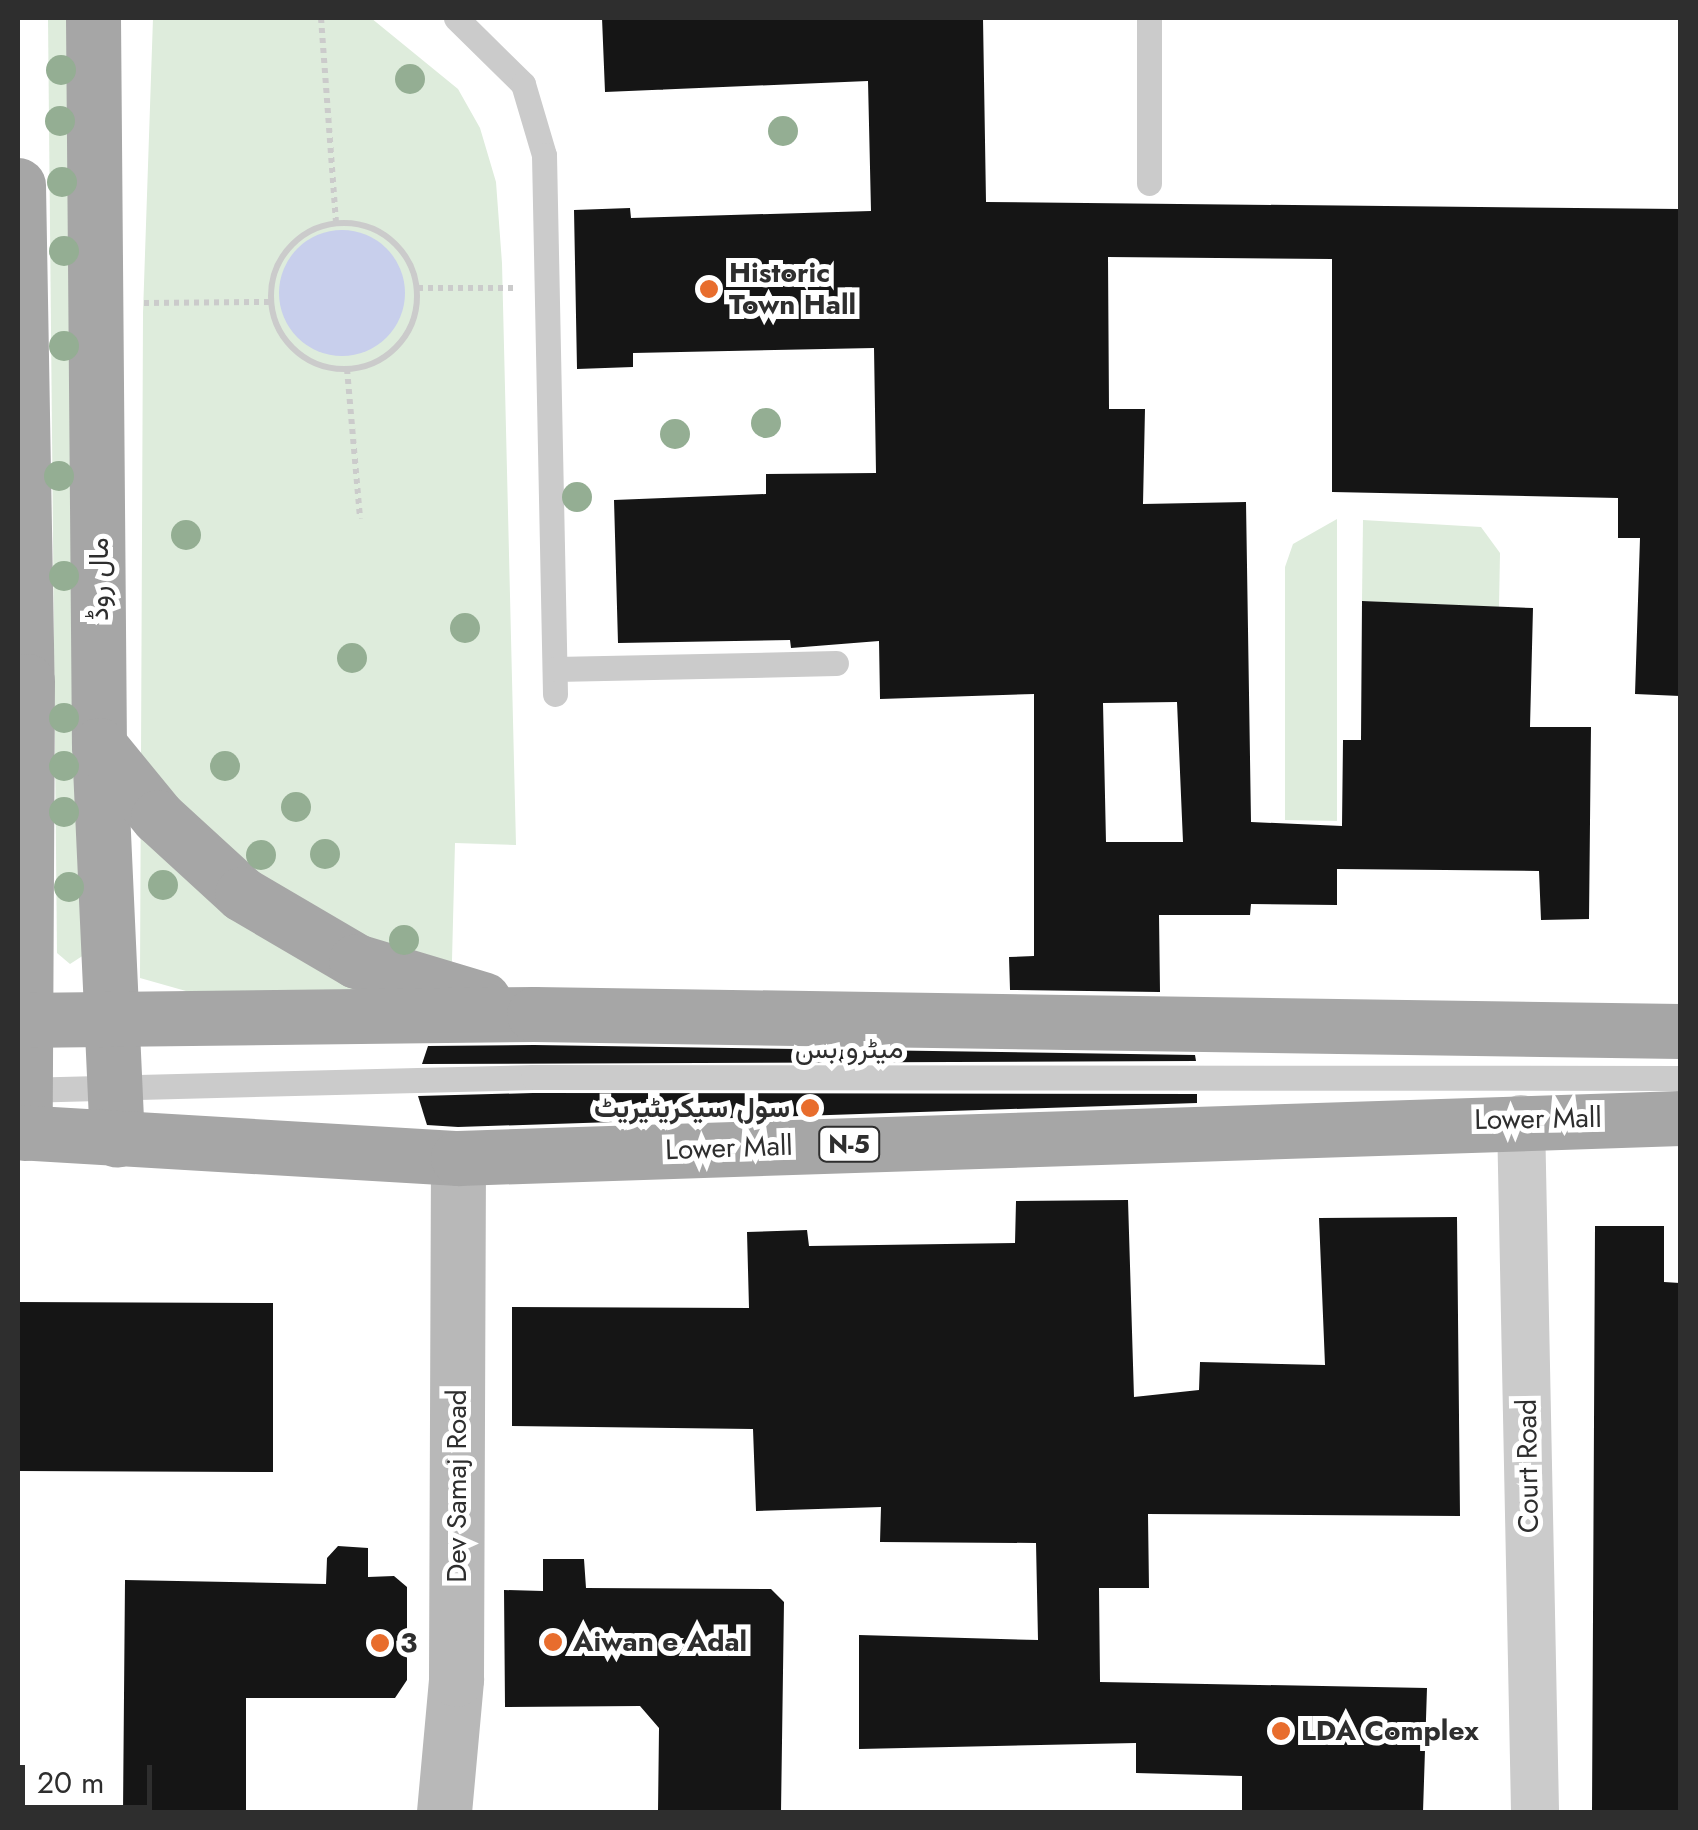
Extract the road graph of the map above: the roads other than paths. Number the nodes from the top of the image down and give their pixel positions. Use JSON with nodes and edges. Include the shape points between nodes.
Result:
{"nodes":[{"id":1,"x":93,"y":18,"type":"edge"},
{"id":2,"x":456,"y":18,"type":"edge"},
{"id":3,"x":1149,"y":18,"type":"edge"},
{"id":4,"x":1149,"y":182,"type":"dead end"},
{"id":5,"x":18,"y":185,"type":"edge"},
{"id":6,"x":836,"y":663,"type":"dead end"},
{"id":7,"x":22,"y":692,"type":"edge"},
{"id":8,"x":99,"y":744,"type":"junction"},
{"id":9,"x":534,"y":1014,"type":"junction"},
{"id":10,"x":114,"y":1019,"type":"junction"},
{"id":11,"x":22,"y":1020,"type":"edge"},
{"id":12,"x":1680,"y":1031,"type":"edge"},
{"id":13,"x":1680,"y":1078,"type":"edge"},
{"id":14,"x":20,"y":1118,"type":"edge"},
{"id":15,"x":1680,"y":1118,"type":"edge"},
{"id":16,"x":1521,"y":1119,"type":"junction"},
{"id":17,"x":118,"y":1140,"type":"junction"},
{"id":18,"x":458,"y":1158,"type":"junction"},
{"id":19,"x":444,"y":1812,"type":"edge"},
{"id":20,"x":1535,"y":1812,"type":"edge"}],
"edges":[{"from":1,"to":8,"type":"main road","name":"مال روڈ"},
{"from":2,"to":6,"type":"lane","via":[[523,84],[537,116],[549,288],[555,681]]},
{"from":3,"to":4,"type":"lane"},
{"from":5,"to":7,"type":"main road"},
{"from":7,"to":11,"type":"main road"},
{"from":8,"to":9,"type":"main road","via":[[158,816],[242,894],[356,961]]},
{"from":8,"to":10,"type":"main road","name":"مال روڈ"},
{"from":9,"to":10,"type":"main road"},
{"from":9,"to":12,"type":"main road"},
{"from":10,"to":11,"type":"main road"},
{"from":10,"to":17,"type":"main road","name":"مال روڈ"},
{"from":11,"to":14,"type":"main road"},
{"from":13,"to":14,"type":"lane","name":"میٹرو بس","via":[[533,1077]]},
{"from":14,"to":17,"type":"main road","name":"Lower Mall","number":"N-5"},
{"from":15,"to":16,"type":"main road","name":"Lower Mall","number":"N-5"},
{"from":16,"to":18,"type":"main road","name":"Lower Mall","number":"N-5"},
{"from":16,"to":20,"type":"street","name":"Court Road"},
{"from":17,"to":18,"type":"main road","name":"Lower Mall","number":"N-5"},
{"from":18,"to":19,"type":"main road","name":"Dev Samaj Road","via":[[456,1680]]}]}
